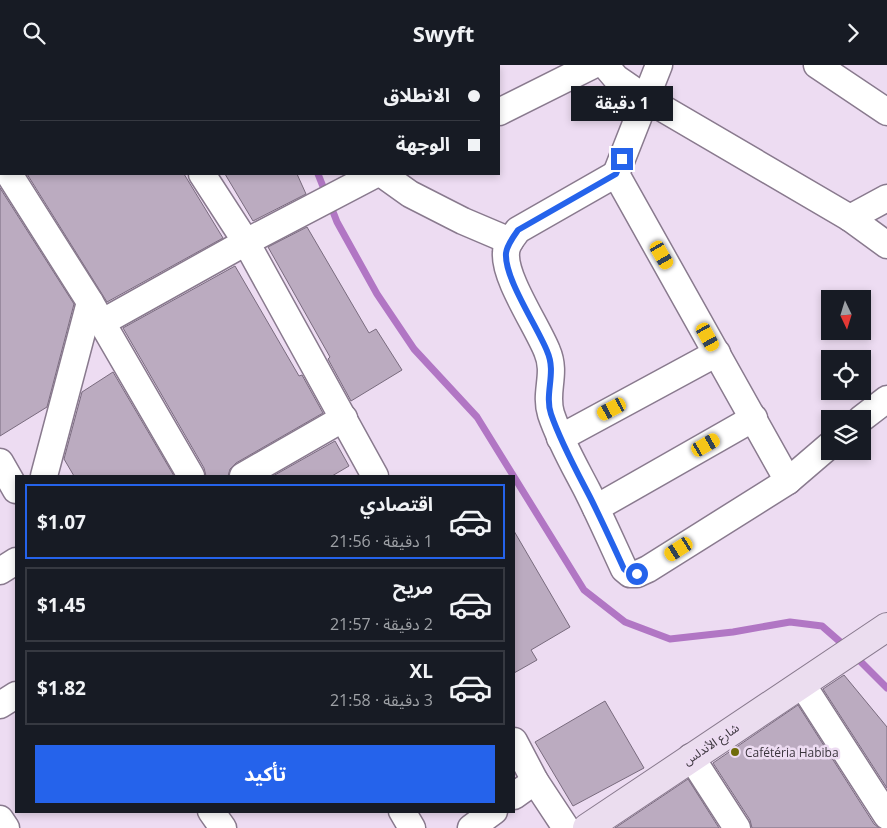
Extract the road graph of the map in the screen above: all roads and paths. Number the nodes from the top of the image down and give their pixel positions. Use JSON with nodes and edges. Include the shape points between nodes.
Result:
{"nodes":[{"id":1,"x":593,"y":65,"type":"edge"},
{"id":2,"x":605,"y":65,"type":"edge"},
{"id":3,"x":659,"y":65,"type":"edge"},
{"id":4,"x":817,"y":65,"type":"edge"},
{"id":5,"x":646,"y":98,"type":"junction"},
{"id":6,"x":500,"y":112,"type":"edge"},
{"id":7,"x":887,"y":112,"type":"edge"},
{"id":8,"x":616,"y":174,"type":"junction"},
{"id":9,"x":10,"y":175,"type":"edge"},
{"id":10,"x":203,"y":175,"type":"edge"},
{"id":11,"x":373,"y":177,"type":"edge"},
{"id":12,"x":887,"y":198,"type":"edge"},
{"id":13,"x":850,"y":218,"type":"junction"},
{"id":14,"x":510,"y":241,"type":"junction"},
{"id":15,"x":246,"y":242,"type":"junction"},
{"id":16,"x":887,"y":245,"type":"edge"},
{"id":17,"x":96,"y":313,"type":"junction"},
{"id":18,"x":717,"y":353,"type":"junction"},
{"id":19,"x":887,"y":399,"type":"edge"},
{"id":20,"x":871,"y":411,"type":"edge"},
{"id":21,"x":344,"y":418,"type":"junction"},
{"id":22,"x":754,"y":418,"type":"junction"},
{"id":23,"x":560,"y":438,"type":"junction"},
{"id":24,"x":821,"y":453,"type":"edge"},
{"id":25,"x":0,"y":462,"type":"edge"},
{"id":26,"x":44,"y":475,"type":"edge"},
{"id":27,"x":190,"y":475,"type":"edge"},
{"id":28,"x":245,"y":475,"type":"edge"},
{"id":29,"x":374,"y":475,"type":"edge"},
{"id":30,"x":788,"y":481,"type":"junction"},
{"id":31,"x":15,"y":488,"type":"edge"},
{"id":32,"x":596,"y":508,"type":"junction"},
{"id":33,"x":15,"y":562,"type":"edge"},
{"id":34,"x":0,"y":571,"type":"edge"},
{"id":35,"x":877,"y":634,"type":"edge"},
{"id":36,"x":802,"y":684,"type":"junction"},
{"id":37,"x":15,"y":696,"type":"edge"},
{"id":38,"x":0,"y":705,"type":"edge"},
{"id":39,"x":515,"y":743,"type":"edge"},
{"id":40,"x":691,"y":757,"type":"junction"},
{"id":41,"x":535,"y":781,"type":"junction"},
{"id":42,"x":515,"y":795,"type":"edge"},
{"id":43,"x":213,"y":813,"type":"edge"},
{"id":44,"x":403,"y":813,"type":"edge"},
{"id":45,"x":491,"y":813,"type":"edge"},
{"id":46,"x":887,"y":816,"type":"edge"},
{"id":47,"x":0,"y":819,"type":"edge"},
{"id":48,"x":6,"y":828,"type":"edge"},
{"id":49,"x":223,"y":828,"type":"edge"},
{"id":50,"x":412,"y":828,"type":"edge"},
{"id":51,"x":471,"y":828,"type":"edge"},
{"id":52,"x":566,"y":828,"type":"edge"},
{"id":53,"x":587,"y":828,"type":"edge"},
{"id":54,"x":737,"y":828,"type":"edge"}],
"edges":[{"from":1,"to":6,"type":"street"},
{"from":2,"to":5,"type":"street","via":[[616,78]]},
{"from":3,"to":5,"type":"street"},
{"from":4,"to":7,"type":"street"},
{"from":5,"to":8,"type":"street"},
{"from":5,"to":13,"type":"street"},
{"from":8,"to":14,"type":"street","via":[[518,230]]},
{"from":8,"to":18,"type":"street"},
{"from":9,"to":17,"type":"street"},
{"from":10,"to":15,"type":"street"},
{"from":11,"to":14,"type":"street"},
{"from":11,"to":15,"type":"street"},
{"from":12,"to":13,"type":"street"},
{"from":13,"to":16,"type":"street"},
{"from":14,"to":23,"type":"street","via":[[506,253],[508,271],[548,351],[552,366],[550,412]]},
{"from":15,"to":17,"type":"street"},
{"from":15,"to":21,"type":"street"},
{"from":17,"to":26,"type":"street"},
{"from":17,"to":27,"type":"street"},
{"from":18,"to":22,"type":"street"},
{"from":18,"to":23,"type":"street"},
{"from":19,"to":20,"type":"street"},
{"from":21,"to":28,"type":"street"},
{"from":21,"to":29,"type":"street"},
{"from":22,"to":30,"type":"street"},
{"from":22,"to":32,"type":"street"},
{"from":23,"to":32,"type":"street"},
{"from":24,"to":30,"type":"street"},
{"from":25,"to":31,"type":"street"},
{"from":30,"to":32,"type":"street","via":[[637,574],[630,574],[624,569]]},
{"from":33,"to":34,"type":"street"},
{"from":35,"to":36,"type":"street","name":"شارع الأندلس"},
{"from":36,"to":40,"type":"street","name":"شارع الأندلس"},
{"from":36,"to":46,"type":"street"},
{"from":37,"to":38,"type":"street"},
{"from":39,"to":41,"type":"street"},
{"from":40,"to":53,"type":"street","name":"شارع الأندلس"},
{"from":40,"to":54,"type":"street"},
{"from":41,"to":42,"type":"street"},
{"from":41,"to":52,"type":"street"},
{"from":43,"to":49,"type":"street"},
{"from":44,"to":50,"type":"street"},
{"from":45,"to":51,"type":"street"},
{"from":47,"to":48,"type":"street"}]}
